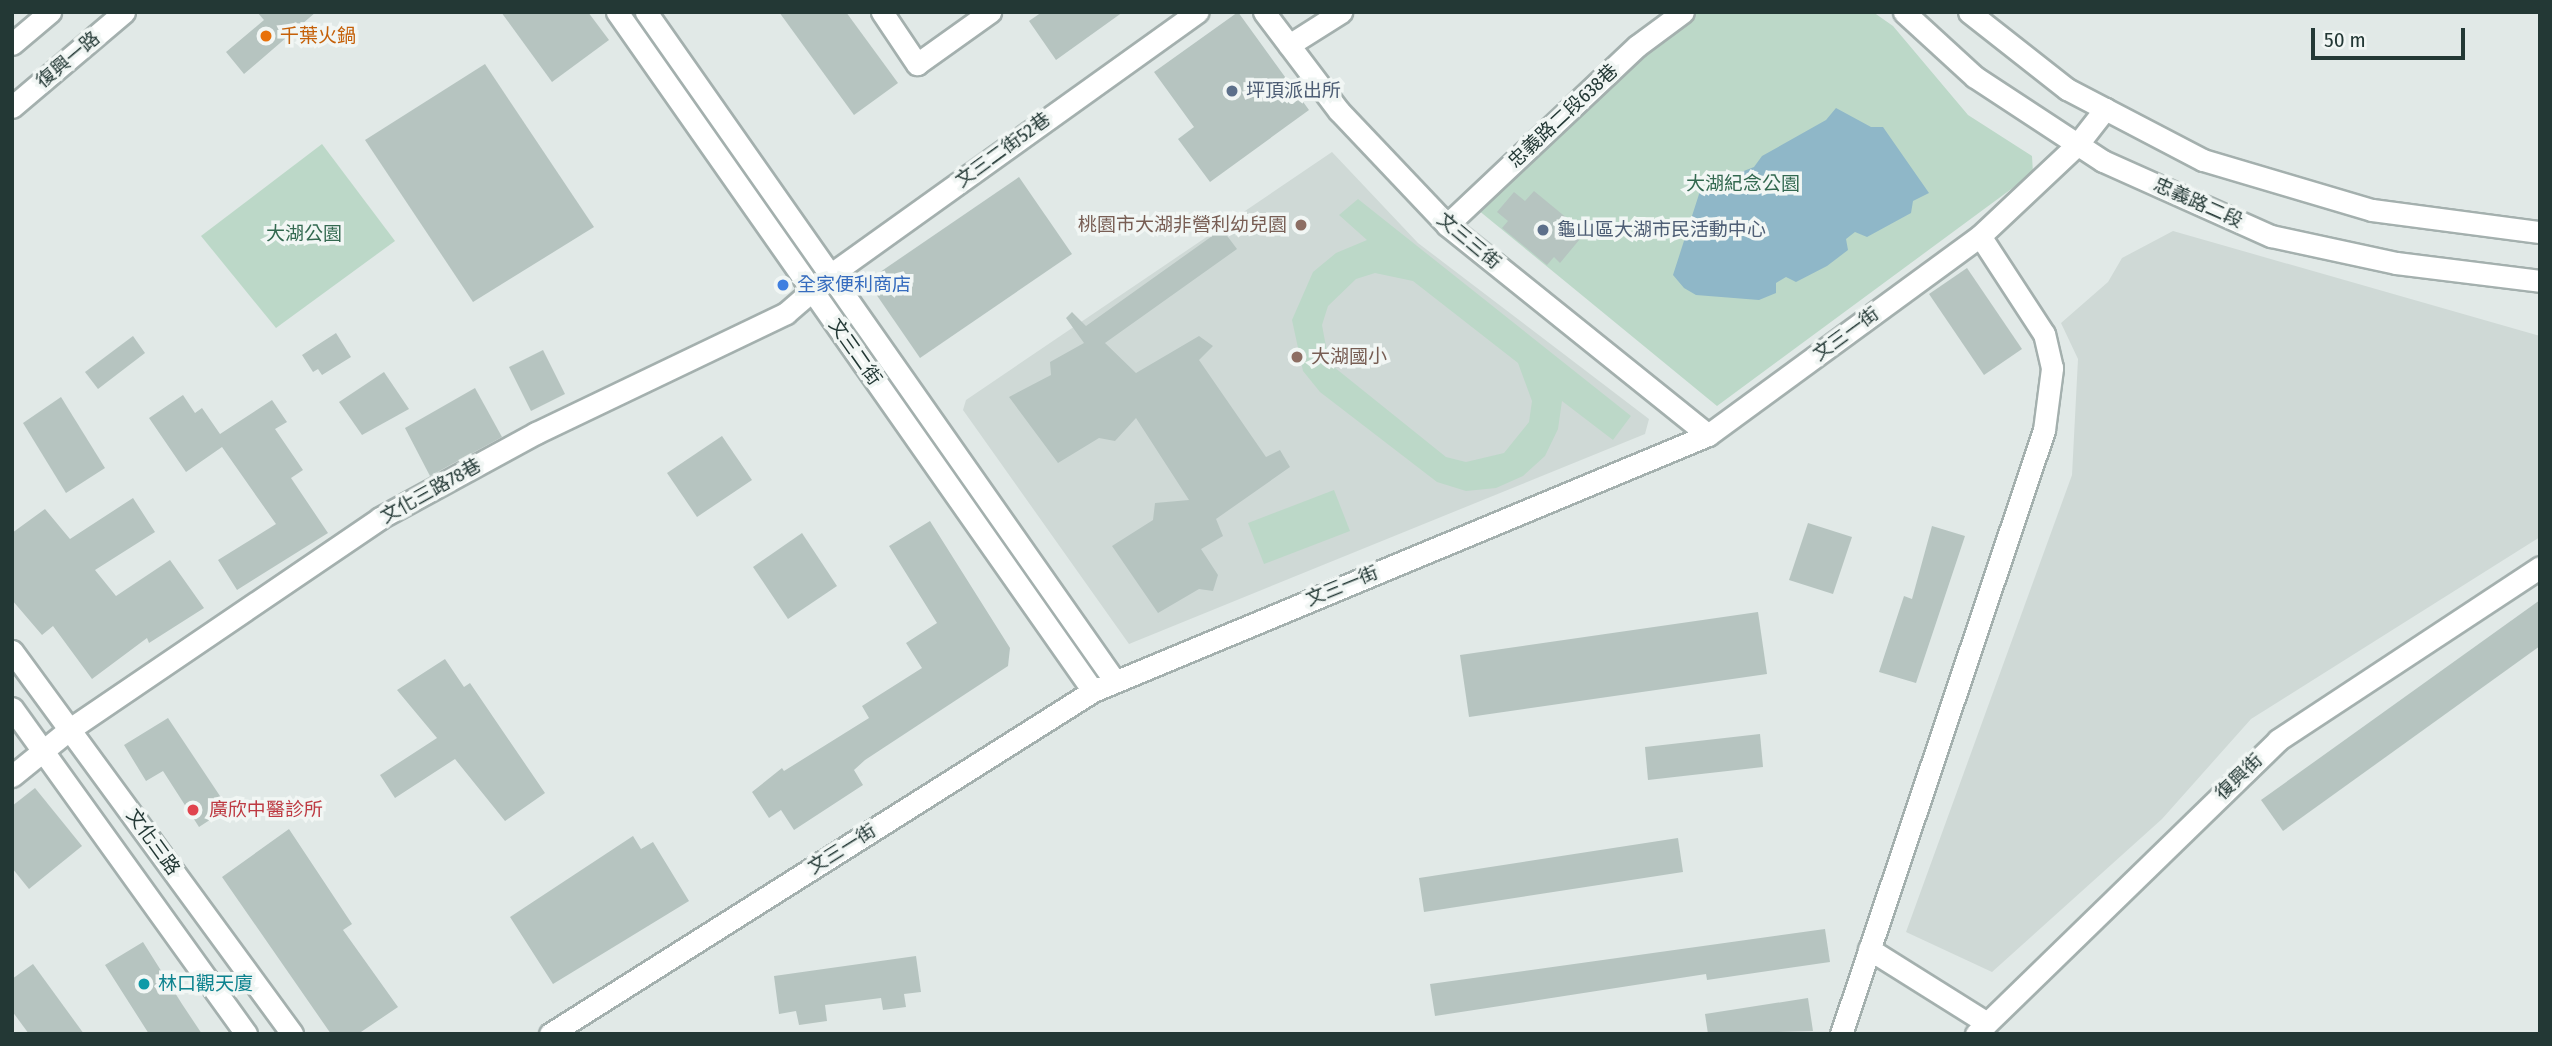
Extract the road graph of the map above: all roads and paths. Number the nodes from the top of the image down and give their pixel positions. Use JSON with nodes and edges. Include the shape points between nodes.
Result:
{"nodes":[{"id":1,"x":50,"y":12,"type":"edge"},
{"id":2,"x":124,"y":12,"type":"edge"},
{"id":3,"x":617,"y":12,"type":"edge"},
{"id":4,"x":646,"y":12,"type":"edge"},
{"id":5,"x":882,"y":12,"type":"edge"},
{"id":6,"x":990,"y":12,"type":"edge"},
{"id":7,"x":1197,"y":12,"type":"edge"},
{"id":8,"x":1264,"y":12,"type":"edge"},
{"id":9,"x":1341,"y":12,"type":"edge"},
{"id":10,"x":1683,"y":12,"type":"edge"},
{"id":11,"x":1904,"y":12,"type":"edge"},
{"id":12,"x":1969,"y":12,"type":"edge"},
{"id":13,"x":12,"y":44,"type":"edge"},
{"id":14,"x":1289,"y":45,"type":"junction"},
{"id":15,"x":12,"y":107,"type":"edge"},
{"id":16,"x":2105,"y":109,"type":"junction"},
{"id":17,"x":2077,"y":145,"type":"junction"},
{"id":18,"x":1447,"y":225,"type":"junction"},
{"id":19,"x":2540,"y":232,"type":"edge"},
{"id":20,"x":1980,"y":236,"type":"junction"},
{"id":21,"x":830,"y":275,"type":"junction"},
{"id":22,"x":2540,"y":281,"type":"edge"},
{"id":23,"x":814,"y":293,"type":"junction"},
{"id":24,"x":1708,"y":435,"type":"junction"},
{"id":25,"x":2540,"y":567,"type":"edge"},
{"id":26,"x":12,"y":651,"type":"edge"},
{"id":27,"x":1114,"y":680,"type":"junction"},
{"id":28,"x":1093,"y":691,"type":"junction"},
{"id":29,"x":12,"y":708,"type":"edge"},
{"id":30,"x":70,"y":729,"type":"junction"},
{"id":31,"x":43,"y":748,"type":"junction"},
{"id":32,"x":12,"y":776,"type":"edge"},
{"id":33,"x":1869,"y":949,"type":"junction"},
{"id":34,"x":1981,"y":1029,"type":"edge"},
{"id":35,"x":246,"y":1034,"type":"edge"},
{"id":36,"x":292,"y":1034,"type":"edge"},
{"id":37,"x":551,"y":1034,"type":"edge"},
{"id":38,"x":1841,"y":1034,"type":"edge"}],
"edges":[{"from":1,"to":13,"type":"street"},
{"from":2,"to":15,"type":"street","name":"復興一路"},
{"from":3,"to":23,"type":"street","name":"文三二街"},
{"from":4,"to":21,"type":"street","name":"文三二街"},
{"from":5,"to":6,"type":"street","via":[[917,64]]},
{"from":7,"to":21,"type":"street","name":"文三二街52巷"},
{"from":8,"to":14,"type":"street","name":"文三三街"},
{"from":9,"to":14,"type":"street"},
{"from":10,"to":18,"type":"street","name":"忠義路二段638巷","via":[[1637,46]]},
{"from":11,"to":17,"type":"street","name":"忠義路二段","via":[[1975,77]]},
{"from":12,"to":16,"type":"street","via":[[2067,89]]},
{"from":14,"to":18,"type":"street","name":"文三三街","via":[[1339,111]]},
{"from":16,"to":17,"type":"street","name":"文三一街"},
{"from":16,"to":19,"type":"street","via":[[2203,160],[2372,209]]},
{"from":17,"to":20,"type":"street","name":"文三一街"},
{"from":17,"to":22,"type":"street","name":"忠義路二段","via":[[2271,236],[2396,263]]},
{"from":18,"to":24,"type":"street","name":"文三三街"},
{"from":20,"to":24,"type":"street","name":"文三一街"},
{"from":20,"to":33,"type":"street","via":[[2044,334],[2052,368],[2045,430]]},
{"from":21,"to":23,"type":"street","name":"文三二街52巷"},
{"from":21,"to":27,"type":"street","name":"文三二街"},
{"from":23,"to":28,"type":"street","name":"文三二街"},
{"from":23,"to":30,"type":"street","name":"文化三路78巷","via":[[380,518]]},
{"from":24,"to":27,"type":"street","name":"文三一街"},
{"from":25,"to":34,"type":"street","name":"復興街","via":[[2278,740]]},
{"from":26,"to":30,"type":"street","name":"文化三路"},
{"from":27,"to":28,"type":"street","name":"文三一街"},
{"from":28,"to":37,"type":"street","name":"文三一街"},
{"from":29,"to":31,"type":"street","name":"文化三路"},
{"from":30,"to":31,"type":"street","name":"文化三路78巷"},
{"from":30,"to":36,"type":"street","name":"文化三路"},
{"from":31,"to":32,"type":"street","name":"文化三路78巷"},
{"from":31,"to":35,"type":"street","name":"文化三路"},
{"from":33,"to":34,"type":"street"},
{"from":33,"to":38,"type":"street"}]}
